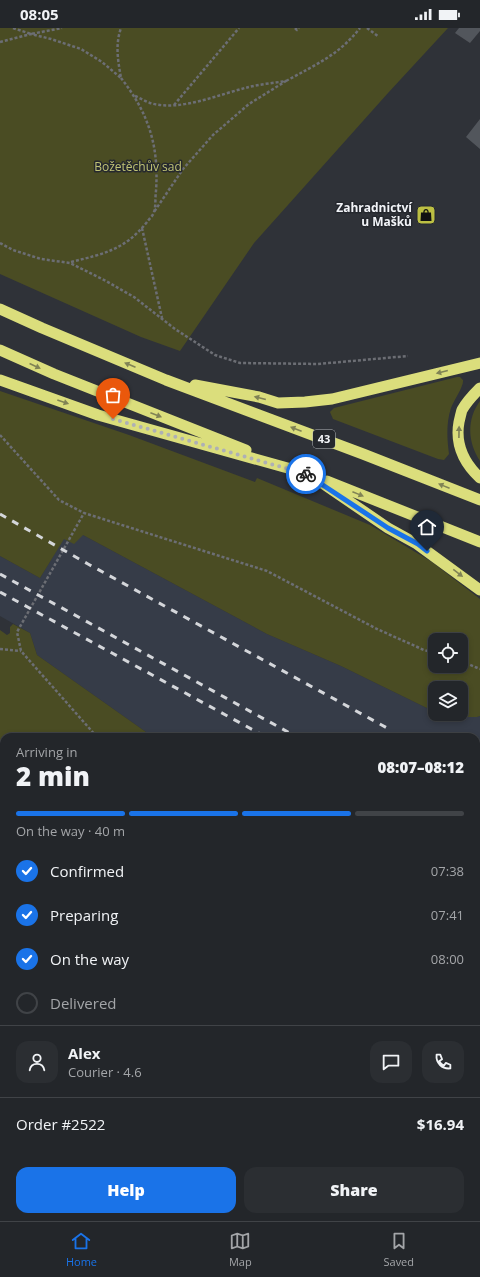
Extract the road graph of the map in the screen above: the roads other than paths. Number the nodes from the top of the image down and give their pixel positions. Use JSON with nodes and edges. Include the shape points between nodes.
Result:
{"nodes":[{"id":1,"x":0,"y":309,"type":"edge"},
{"id":2,"x":0,"y":350,"type":"edge"},
{"id":3,"x":480,"y":363,"type":"edge"},
{"id":4,"x":0,"y":380,"type":"edge"},
{"id":5,"x":166,"y":380,"type":"junction"},
{"id":6,"x":480,"y":388,"type":"edge"},
{"id":7,"x":309,"y":474,"type":"junction"},
{"id":8,"x":480,"y":478,"type":"edge"},
{"id":9,"x":480,"y":500,"type":"edge"},
{"id":10,"x":480,"y":542,"type":"edge"},
{"id":11,"x":480,"y":590,"type":"edge"}],
"edges":[{"from":5,"to":1,"type":"highway","number":"43","one_way":true},
{"from":2,"to":7,"type":"highway","one_way":true,"via":[[68,380]]},
{"from":3,"to":5,"type":"highway","one_way":true,"via":[[332,399],[305,402],[278,403],[259,397]]},
{"from":4,"to":7,"type":"highway","one_way":true,"via":[[98,415]]},
{"from":9,"to":5,"type":"highway","number":"43","one_way":true},
{"from":8,"to":6,"type":"highway","one_way":true,"via":[[464,458],[458,428],[462,411]]},
{"from":7,"to":10,"type":"highway","one_way":true},
{"from":7,"to":11,"type":"highway","one_way":true,"via":[[388,528],[418,544]]}]}
